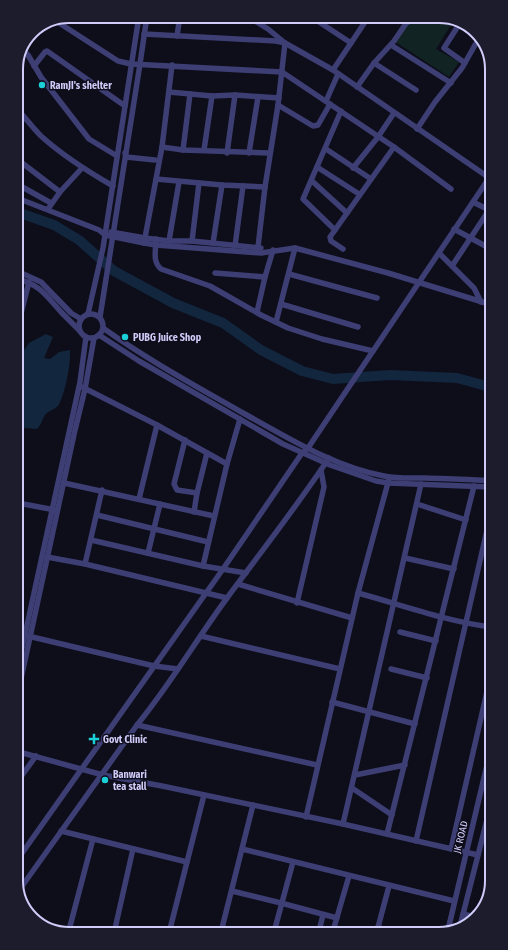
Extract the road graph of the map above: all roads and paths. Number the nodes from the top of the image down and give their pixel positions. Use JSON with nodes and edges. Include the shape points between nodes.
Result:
{"nodes":[{"id":1,"x":138,"y":23,"type":"edge"},
{"id":2,"x":146,"y":23,"type":"edge"},
{"id":3,"x":179,"y":23,"type":"edge"},
{"id":4,"x":258,"y":23,"type":"edge"},
{"id":5,"x":321,"y":23,"type":"edge"},
{"id":6,"x":364,"y":23,"type":"edge"},
{"id":7,"x":407,"y":23,"type":"edge"},
{"id":8,"x":61,"y":24,"type":"edge"},
{"id":9,"x":457,"y":27,"type":"edge"},
{"id":10,"x":144,"y":34,"type":"junction"},
{"id":11,"x":177,"y":36,"type":"junction"},
{"id":12,"x":285,"y":43,"type":"junction"},
{"id":13,"x":351,"y":43,"type":"junction"},
{"id":14,"x":476,"y":43,"type":"edge"},
{"id":15,"x":391,"y":45,"type":"junction"},
{"id":16,"x":26,"y":54,"type":"edge"},
{"id":17,"x":374,"y":63,"type":"junction"},
{"id":18,"x":465,"y":63,"type":"junction"},
{"id":19,"x":132,"y":64,"type":"junction"},
{"id":20,"x":140,"y":64,"type":"junction"},
{"id":21,"x":172,"y":65,"type":"junction"},
{"id":22,"x":34,"y":66,"type":"junction"},
{"id":23,"x":333,"y":70,"type":"junction"},
{"id":24,"x":282,"y":72,"type":"junction"},
{"id":25,"x":338,"y":74,"type":"junction"},
{"id":26,"x":451,"y":83,"type":"junction"},
{"id":27,"x":357,"y":87,"type":"junction"},
{"id":28,"x":416,"y":90,"type":"dead end"},
{"id":29,"x":169,"y":92,"type":"junction"},
{"id":30,"x":190,"y":94,"type":"junction"},
{"id":31,"x":235,"y":95,"type":"junction"},
{"id":32,"x":212,"y":96,"type":"junction"},
{"id":33,"x":258,"y":97,"type":"junction"},
{"id":34,"x":279,"y":98,"type":"junction"},
{"id":35,"x":328,"y":102,"type":"junction"},
{"id":36,"x":278,"y":105,"type":"junction"},
{"id":37,"x":125,"y":106,"type":"junction"},
{"id":38,"x":341,"y":112,"type":"junction"},
{"id":39,"x":394,"y":113,"type":"junction"},
{"id":40,"x":23,"y":116,"type":"edge"},
{"id":41,"x":417,"y":129,"type":"junction"},
{"id":42,"x":378,"y":137,"type":"junction"},
{"id":43,"x":162,"y":147,"type":"junction"},
{"id":44,"x":394,"y":147,"type":"junction"},
{"id":45,"x":326,"y":149,"type":"junction"},
{"id":46,"x":183,"y":150,"type":"junction"},
{"id":47,"x":204,"y":150,"type":"junction"},
{"id":48,"x":126,"y":153,"type":"junction"},
{"id":49,"x":227,"y":153,"type":"junction"},
{"id":50,"x":249,"y":153,"type":"junction"},
{"id":51,"x":270,"y":153,"type":"junction"},
{"id":52,"x":117,"y":156,"type":"junction"},
{"id":53,"x":155,"y":160,"type":"dead end"},
{"id":54,"x":23,"y":164,"type":"edge"},
{"id":55,"x":317,"y":167,"type":"junction"},
{"id":56,"x":82,"y":168,"type":"junction"},
{"id":57,"x":353,"y":168,"type":"junction"},
{"id":58,"x":485,"y":176,"type":"edge"},
{"id":59,"x":156,"y":179,"type":"junction"},
{"id":60,"x":371,"y":179,"type":"junction"},
{"id":61,"x":312,"y":181,"type":"junction"},
{"id":62,"x":179,"y":182,"type":"junction"},
{"id":63,"x":200,"y":183,"type":"junction"},
{"id":64,"x":485,"y":183,"type":"edge"},
{"id":65,"x":222,"y":185,"type":"junction"},
{"id":66,"x":113,"y":186,"type":"junction"},
{"id":67,"x":244,"y":186,"type":"junction"},
{"id":68,"x":23,"y":187,"type":"edge"},
{"id":69,"x":265,"y":187,"type":"junction"},
{"id":70,"x":451,"y":189,"type":"dead end"},
{"id":71,"x":60,"y":192,"type":"junction"},
{"id":72,"x":359,"y":194,"type":"junction"},
{"id":73,"x":23,"y":200,"type":"edge"},
{"id":74,"x":51,"y":202,"type":"junction"},
{"id":75,"x":473,"y":202,"type":"junction"},
{"id":76,"x":485,"y":208,"type":"edge"},
{"id":77,"x":48,"y":209,"type":"junction"},
{"id":78,"x":347,"y":213,"type":"junction"},
{"id":79,"x":485,"y":216,"type":"edge"},
{"id":80,"x":454,"y":229,"type":"junction"},
{"id":81,"x":335,"y":230,"type":"junction"},
{"id":82,"x":105,"y":233,"type":"junction"},
{"id":83,"x":113,"y":234,"type":"junction"},
{"id":84,"x":471,"y":238,"type":"junction"},
{"id":85,"x":145,"y":241,"type":"junction"},
{"id":86,"x":169,"y":241,"type":"junction"},
{"id":87,"x":192,"y":241,"type":"junction"},
{"id":88,"x":156,"y":242,"type":"junction"},
{"id":89,"x":213,"y":243,"type":"junction"},
{"id":90,"x":234,"y":246,"type":"junction"},
{"id":91,"x":485,"y":246,"type":"edge"},
{"id":92,"x":258,"y":247,"type":"junction"},
{"id":93,"x":295,"y":248,"type":"junction"},
{"id":94,"x":343,"y":249,"type":"dead end"},
{"id":95,"x":273,"y":250,"type":"junction"},
{"id":96,"x":267,"y":251,"type":"junction"},
{"id":97,"x":439,"y":253,"type":"junction"},
{"id":98,"x":452,"y":266,"type":"junction"},
{"id":99,"x":215,"y":273,"type":"dead end"},
{"id":100,"x":23,"y":274,"type":"edge"},
{"id":101,"x":289,"y":274,"type":"junction"},
{"id":102,"x":265,"y":277,"type":"junction"},
{"id":103,"x":23,"y":280,"type":"edge"},
{"id":104,"x":29,"y":282,"type":"junction"},
{"id":105,"x":418,"y":282,"type":"junction"},
{"id":106,"x":377,"y":298,"type":"dead end"},
{"id":107,"x":481,"y":302,"type":"junction"},
{"id":108,"x":485,"y":303,"type":"edge"},
{"id":109,"x":281,"y":304,"type":"junction"},
{"id":110,"x":23,"y":306,"type":"edge"},
{"id":111,"x":257,"y":312,"type":"junction"},
{"id":112,"x":88,"y":314,"type":"junction"},
{"id":113,"x":100,"y":317,"type":"junction"},
{"id":114,"x":81,"y":319,"type":"junction"},
{"id":115,"x":276,"y":322,"type":"junction"},
{"id":116,"x":358,"y":326,"type":"dead end"},
{"id":117,"x":103,"y":328,"type":"junction"},
{"id":118,"x":80,"y":330,"type":"junction"},
{"id":119,"x":97,"y":336,"type":"junction"},
{"id":120,"x":86,"y":337,"type":"junction"},
{"id":121,"x":374,"y":351,"type":"junction"},
{"id":122,"x":79,"y":386,"type":"junction"},
{"id":123,"x":86,"y":389,"type":"junction"},
{"id":124,"x":240,"y":419,"type":"junction"},
{"id":125,"x":157,"y":425,"type":"junction"},
{"id":126,"x":185,"y":440,"type":"junction"},
{"id":127,"x":308,"y":448,"type":"junction"},
{"id":128,"x":207,"y":452,"type":"junction"},
{"id":129,"x":302,"y":453,"type":"junction"},
{"id":130,"x":327,"y":460,"type":"junction"},
{"id":131,"x":227,"y":464,"type":"junction"},
{"id":132,"x":321,"y":470,"type":"junction"},
{"id":133,"x":389,"y":480,"type":"junction"},
{"id":134,"x":485,"y":481,"type":"edge"},
{"id":135,"x":64,"y":482,"type":"junction"},
{"id":136,"x":422,"y":484,"type":"junction"},
{"id":137,"x":474,"y":486,"type":"junction"},
{"id":138,"x":485,"y":487,"type":"edge"},
{"id":139,"x":102,"y":490,"type":"junction"},
{"id":140,"x":197,"y":493,"type":"junction"},
{"id":141,"x":139,"y":499,"type":"junction"},
{"id":142,"x":23,"y":504,"type":"edge"},
{"id":143,"x":160,"y":504,"type":"junction"},
{"id":144,"x":417,"y":504,"type":"junction"},
{"id":145,"x":55,"y":510,"type":"junction"},
{"id":146,"x":194,"y":512,"type":"junction"},
{"id":147,"x":97,"y":515,"type":"junction"},
{"id":148,"x":214,"y":516,"type":"junction"},
{"id":149,"x":466,"y":520,"type":"junction"},
{"id":150,"x":154,"y":529,"type":"junction"},
{"id":151,"x":485,"y":539,"type":"edge"},
{"id":152,"x":91,"y":540,"type":"junction"},
{"id":153,"x":208,"y":542,"type":"junction"},
{"id":154,"x":148,"y":553,"type":"junction"},
{"id":155,"x":47,"y":557,"type":"junction"},
{"id":156,"x":405,"y":558,"type":"junction"},
{"id":157,"x":85,"y":564,"type":"junction"},
{"id":158,"x":203,"y":566,"type":"junction"},
{"id":159,"x":223,"y":569,"type":"junction"},
{"id":160,"x":454,"y":569,"type":"junction"},
{"id":161,"x":246,"y":573,"type":"junction"},
{"id":162,"x":238,"y":584,"type":"junction"},
{"id":163,"x":205,"y":593,"type":"junction"},
{"id":164,"x":358,"y":593,"type":"junction"},
{"id":165,"x":227,"y":598,"type":"junction"},
{"id":166,"x":297,"y":603,"type":"junction"},
{"id":167,"x":394,"y":603,"type":"junction"},
{"id":168,"x":352,"y":618,"type":"junction"},
{"id":169,"x":442,"y":618,"type":"junction"},
{"id":170,"x":466,"y":623,"type":"junction"},
{"id":171,"x":485,"y":626,"type":"edge"},
{"id":172,"x":400,"y":632,"type":"dead end"},
{"id":173,"x":28,"y":636,"type":"junction"},
{"id":174,"x":201,"y":636,"type":"junction"},
{"id":175,"x":436,"y":642,"type":"junction"},
{"id":176,"x":23,"y":650,"type":"edge"},
{"id":177,"x":23,"y":665,"type":"edge"},
{"id":178,"x":154,"y":666,"type":"junction"},
{"id":179,"x":178,"y":669,"type":"junction"},
{"id":180,"x":340,"y":669,"type":"junction"},
{"id":181,"x":391,"y":669,"type":"dead end"},
{"id":182,"x":427,"y":678,"type":"junction"},
{"id":183,"x":485,"y":700,"type":"edge"},
{"id":184,"x":332,"y":702,"type":"junction"},
{"id":185,"x":370,"y":712,"type":"junction"},
{"id":186,"x":415,"y":724,"type":"junction"},
{"id":187,"x":138,"y":725,"type":"junction"},
{"id":188,"x":23,"y":753,"type":"edge"},
{"id":189,"x":36,"y":756,"type":"junction"},
{"id":190,"x":317,"y":765,"type":"junction"},
{"id":191,"x":405,"y":765,"type":"junction"},
{"id":192,"x":81,"y":770,"type":"junction"},
{"id":193,"x":485,"y":773,"type":"edge"},
{"id":194,"x":23,"y":774,"type":"edge"},
{"id":195,"x":103,"y":775,"type":"junction"},
{"id":196,"x":354,"y":775,"type":"junction"},
{"id":197,"x":352,"y":788,"type":"junction"},
{"id":198,"x":204,"y":795,"type":"junction"},
{"id":199,"x":253,"y":805,"type":"junction"},
{"id":200,"x":392,"y":815,"type":"junction"},
{"id":201,"x":306,"y":817,"type":"junction"},
{"id":202,"x":343,"y":824,"type":"junction"},
{"id":203,"x":485,"y":828,"type":"edge"},
{"id":204,"x":61,"y":831,"type":"junction"},
{"id":205,"x":387,"y":834,"type":"junction"},
{"id":206,"x":93,"y":839,"type":"junction"},
{"id":207,"x":416,"y":841,"type":"junction"},
{"id":208,"x":133,"y":849,"type":"junction"},
{"id":209,"x":242,"y":849,"type":"junction"},
{"id":210,"x":451,"y":849,"type":"junction"},
{"id":211,"x":23,"y":852,"type":"edge"},
{"id":212,"x":466,"y":852,"type":"junction"},
{"id":213,"x":478,"y":855,"type":"junction"},
{"id":214,"x":187,"y":862,"type":"junction"},
{"id":215,"x":293,"y":862,"type":"junction"},
{"id":216,"x":348,"y":876,"type":"junction"},
{"id":217,"x":23,"y":884,"type":"edge"},
{"id":218,"x":389,"y":886,"type":"junction"},
{"id":219,"x":232,"y":891,"type":"junction"},
{"id":220,"x":454,"y":901,"type":"junction"},
{"id":221,"x":282,"y":903,"type":"junction"},
{"id":222,"x":463,"y":914,"type":"junction"},
{"id":223,"x":323,"y":915,"type":"junction"},
{"id":224,"x":469,"y":916,"type":"edge"},
{"id":225,"x":337,"y":918,"type":"junction"},
{"id":226,"x":461,"y":921,"type":"edge"},
{"id":227,"x":449,"y":926,"type":"edge"},
{"id":228,"x":70,"y":927,"type":"edge"},
{"id":229,"x":115,"y":927,"type":"edge"},
{"id":230,"x":171,"y":927,"type":"edge"},
{"id":231,"x":222,"y":927,"type":"edge"},
{"id":232,"x":275,"y":927,"type":"edge"},
{"id":233,"x":319,"y":927,"type":"edge"},
{"id":234,"x":334,"y":927,"type":"edge"},
{"id":235,"x":378,"y":927,"type":"edge"}],
"edges":[{"from":1,"to":19,"type":"street"},
{"from":2,"to":10,"type":"street"},
{"from":3,"to":11,"type":"street"},
{"from":4,"to":12,"type":"street"},
{"from":5,"to":13,"type":"street"},
{"from":6,"to":13,"type":"street"},
{"from":7,"to":15,"type":"street"},
{"from":8,"to":19,"type":"street","via":[[118,61]]},
{"from":9,"to":18,"type":"street","via":[[444,48]]},
{"from":10,"to":11,"type":"street"},
{"from":10,"to":20,"type":"street"},
{"from":11,"to":12,"type":"street","via":[[276,40]]},
{"from":12,"to":23,"type":"street"},
{"from":12,"to":24,"type":"street"},
{"from":13,"to":23,"type":"street"},
{"from":14,"to":18,"type":"street"},
{"from":15,"to":17,"type":"street"},
{"from":15,"to":26,"type":"street"},
{"from":16,"to":22,"type":"street"},
{"from":17,"to":27,"type":"street"},
{"from":17,"to":28,"type":"street"},
{"from":18,"to":26,"type":"street"},
{"from":19,"to":20,"type":"street"},
{"from":19,"to":37,"type":"street"},
{"from":20,"to":21,"type":"street"},
{"from":20,"to":48,"type":"street"},
{"from":21,"to":24,"type":"street"},
{"from":21,"to":29,"type":"street"},
{"from":22,"to":37,"type":"street","via":[[47,51]]},
{"from":22,"to":52,"type":"street","via":[[89,139]]},
{"from":23,"to":25,"type":"street"},
{"from":24,"to":34,"type":"street"},
{"from":24,"to":35,"type":"street"},
{"from":25,"to":27,"type":"street"},
{"from":25,"to":35,"type":"street"},
{"from":26,"to":41,"type":"street"},
{"from":27,"to":39,"type":"street"},
{"from":29,"to":30,"type":"street"},
{"from":29,"to":43,"type":"street"},
{"from":30,"to":32,"type":"street"},
{"from":30,"to":46,"type":"street"},
{"from":31,"to":32,"type":"street"},
{"from":31,"to":33,"type":"street"},
{"from":31,"to":49,"type":"street"},
{"from":32,"to":47,"type":"street"},
{"from":33,"to":34,"type":"street"},
{"from":33,"to":50,"type":"street"},
{"from":34,"to":36,"type":"street"},
{"from":35,"to":36,"type":"street","via":[[318,125],[313,126]]},
{"from":35,"to":38,"type":"street"},
{"from":36,"to":51,"type":"street"},
{"from":37,"to":52,"type":"street"},
{"from":38,"to":42,"type":"street"},
{"from":38,"to":45,"type":"street"},
{"from":39,"to":41,"type":"street"},
{"from":39,"to":42,"type":"street"},
{"from":40,"to":56,"type":"street","via":[[40,135]]},
{"from":41,"to":58,"type":"street"},
{"from":42,"to":44,"type":"street"},
{"from":42,"to":57,"type":"street"},
{"from":43,"to":46,"type":"street"},
{"from":43,"to":59,"type":"street"},
{"from":44,"to":60,"type":"street"},
{"from":44,"to":70,"type":"street"},
{"from":45,"to":55,"type":"street"},
{"from":45,"to":57,"type":"street"},
{"from":46,"to":47,"type":"street"},
{"from":47,"to":49,"type":"street"},
{"from":48,"to":53,"type":"street","via":[[126,157]]},
{"from":48,"to":83,"type":"street"},
{"from":49,"to":50,"type":"street"},
{"from":50,"to":51,"type":"street"},
{"from":51,"to":69,"type":"street"},
{"from":52,"to":66,"type":"street"},
{"from":54,"to":71,"type":"street"},
{"from":55,"to":61,"type":"street"},
{"from":55,"to":72,"type":"street"},
{"from":56,"to":66,"type":"street"},
{"from":56,"to":71,"type":"street"},
{"from":57,"to":60,"type":"street"},
{"from":59,"to":62,"type":"street"},
{"from":59,"to":85,"type":"street"},
{"from":60,"to":72,"type":"street"},
{"from":61,"to":78,"type":"street"},
{"from":61,"to":81,"type":"street","via":[[303,197],[304,201]]},
{"from":62,"to":63,"type":"street"},
{"from":62,"to":86,"type":"street"},
{"from":63,"to":65,"type":"street"},
{"from":63,"to":87,"type":"street"},
{"from":64,"to":75,"type":"street"},
{"from":65,"to":67,"type":"street"},
{"from":65,"to":89,"type":"street"},
{"from":66,"to":82,"type":"street"},
{"from":67,"to":69,"type":"street"},
{"from":67,"to":90,"type":"street"},
{"from":68,"to":74,"type":"street"},
{"from":69,"to":92,"type":"street"},
{"from":71,"to":74,"type":"street"},
{"from":72,"to":78,"type":"street"},
{"from":73,"to":77,"type":"street"},
{"from":74,"to":77,"type":"street"},
{"from":75,"to":76,"type":"street"},
{"from":75,"to":80,"type":"street"},
{"from":77,"to":82,"type":"street"},
{"from":78,"to":81,"type":"street"},
{"from":79,"to":84,"type":"street"},
{"from":80,"to":84,"type":"street"},
{"from":80,"to":97,"type":"street"},
{"from":81,"to":94,"type":"street","via":[[330,239]]},
{"from":82,"to":83,"type":"street"},
{"from":82,"to":112,"type":"street"},
{"from":83,"to":85,"type":"street"},
{"from":83,"to":113,"type":"street"},
{"from":84,"to":91,"type":"street"},
{"from":84,"to":98,"type":"street"},
{"from":85,"to":88,"type":"street"},
{"from":86,"to":87,"type":"street"},
{"from":86,"to":88,"type":"street"},
{"from":87,"to":89,"type":"street"},
{"from":88,"to":96,"type":"street","via":[[248,252]]},
{"from":88,"to":111,"type":"street","via":[[155,260],[161,269],[210,286]]},
{"from":89,"to":90,"type":"street"},
{"from":90,"to":92,"type":"street"},
{"from":92,"to":96,"type":"street"},
{"from":93,"to":95,"type":"street"},
{"from":93,"to":101,"type":"street"},
{"from":93,"to":105,"type":"street"},
{"from":95,"to":96,"type":"street"},
{"from":95,"to":102,"type":"street"},
{"from":97,"to":98,"type":"street"},
{"from":97,"to":105,"type":"street"},
{"from":98,"to":107,"type":"street","via":[[474,288]]},
{"from":99,"to":102,"type":"street"},
{"from":100,"to":114,"type":"street","via":[[41,282]]},
{"from":101,"to":106,"type":"street"},
{"from":101,"to":109,"type":"street"},
{"from":102,"to":111,"type":"street"},
{"from":103,"to":104,"type":"street"},
{"from":104,"to":110,"type":"street"},
{"from":104,"to":118,"type":"street","via":[[40,288]]},
{"from":105,"to":107,"type":"street"},
{"from":105,"to":121,"type":"street"},
{"from":107,"to":108,"type":"street"},
{"from":109,"to":115,"type":"street"},
{"from":109,"to":116,"type":"street"},
{"from":111,"to":115,"type":"street"},
{"from":112,"to":113,"type":"street"},
{"from":112,"to":114,"type":"street"},
{"from":113,"to":117,"type":"street"},
{"from":114,"to":118,"type":"street"},
{"from":115,"to":121,"type":"street","via":[[322,339]]},
{"from":117,"to":119,"type":"street"},
{"from":117,"to":127,"type":"street","via":[[167,370]]},
{"from":118,"to":120,"type":"street"},
{"from":119,"to":120,"type":"street"},
{"from":119,"to":123,"type":"street"},
{"from":119,"to":124,"type":"street"},
{"from":120,"to":122,"type":"street"},
{"from":121,"to":127,"type":"street"},
{"from":122,"to":123,"type":"street"},
{"from":122,"to":145,"type":"street"},
{"from":123,"to":125,"type":"street"},
{"from":123,"to":135,"type":"street"},
{"from":124,"to":129,"type":"street"},
{"from":124,"to":131,"type":"street"},
{"from":125,"to":126,"type":"street"},
{"from":125,"to":141,"type":"street"},
{"from":126,"to":128,"type":"street"},
{"from":126,"to":140,"type":"street","via":[[174,484],[177,490]]},
{"from":127,"to":129,"type":"street"},
{"from":127,"to":130,"type":"street"},
{"from":128,"to":131,"type":"street"},
{"from":128,"to":140,"type":"street"},
{"from":129,"to":130,"type":"street"},
{"from":129,"to":159,"type":"street"},
{"from":130,"to":132,"type":"street"},
{"from":130,"to":133,"type":"street"},
{"from":131,"to":148,"type":"street"},
{"from":132,"to":161,"type":"street"},
{"from":132,"to":166,"type":"street","via":[[324,487]]},
{"from":133,"to":134,"type":"street"},
{"from":133,"to":136,"type":"street"},
{"from":133,"to":164,"type":"street"},
{"from":135,"to":139,"type":"street"},
{"from":135,"to":145,"type":"street"},
{"from":136,"to":137,"type":"street"},
{"from":136,"to":144,"type":"street"},
{"from":137,"to":138,"type":"street"},
{"from":137,"to":149,"type":"street"},
{"from":139,"to":141,"type":"street"},
{"from":139,"to":147,"type":"street"},
{"from":140,"to":146,"type":"street"},
{"from":141,"to":143,"type":"street"},
{"from":142,"to":145,"type":"street"},
{"from":143,"to":146,"type":"street"},
{"from":143,"to":150,"type":"street"},
{"from":144,"to":149,"type":"street"},
{"from":144,"to":156,"type":"street"},
{"from":145,"to":155,"type":"street"},
{"from":145,"to":173,"type":"street"},
{"from":146,"to":148,"type":"street"},
{"from":147,"to":150,"type":"street"},
{"from":147,"to":152,"type":"street"},
{"from":148,"to":153,"type":"street"},
{"from":149,"to":160,"type":"street"},
{"from":150,"to":153,"type":"street"},
{"from":150,"to":154,"type":"street"},
{"from":151,"to":170,"type":"street"},
{"from":152,"to":154,"type":"street"},
{"from":152,"to":157,"type":"street"},
{"from":153,"to":158,"type":"street"},
{"from":154,"to":158,"type":"street"},
{"from":155,"to":157,"type":"street"},
{"from":155,"to":173,"type":"street"},
{"from":156,"to":160,"type":"street"},
{"from":156,"to":167,"type":"street"},
{"from":157,"to":163,"type":"street"},
{"from":158,"to":159,"type":"street"},
{"from":159,"to":161,"type":"street"},
{"from":159,"to":163,"type":"street"},
{"from":160,"to":169,"type":"street"},
{"from":161,"to":162,"type":"street"},
{"from":162,"to":165,"type":"street"},
{"from":162,"to":166,"type":"street"},
{"from":163,"to":165,"type":"street"},
{"from":163,"to":178,"type":"street"},
{"from":164,"to":167,"type":"street"},
{"from":164,"to":168,"type":"street"},
{"from":165,"to":174,"type":"street"},
{"from":166,"to":168,"type":"street"},
{"from":167,"to":169,"type":"street"},
{"from":167,"to":185,"type":"street"},
{"from":168,"to":180,"type":"street"},
{"from":169,"to":170,"type":"street"},
{"from":169,"to":175,"type":"street"},
{"from":170,"to":171,"type":"street"},
{"from":170,"to":207,"type":"street"},
{"from":172,"to":175,"type":"street"},
{"from":173,"to":176,"type":"street"},
{"from":173,"to":177,"type":"street"},
{"from":173,"to":178,"type":"street"},
{"from":174,"to":179,"type":"street"},
{"from":174,"to":180,"type":"street"},
{"from":175,"to":182,"type":"street"},
{"from":178,"to":179,"type":"street"},
{"from":178,"to":192,"type":"street"},
{"from":179,"to":187,"type":"street"},
{"from":180,"to":184,"type":"street"},
{"from":181,"to":182,"type":"street"},
{"from":182,"to":186,"type":"street"},
{"from":183,"to":210,"type":"street"},
{"from":184,"to":185,"type":"street"},
{"from":184,"to":190,"type":"street"},
{"from":185,"to":186,"type":"street"},
{"from":185,"to":196,"type":"street"},
{"from":186,"to":191,"type":"street"},
{"from":187,"to":190,"type":"street"},
{"from":187,"to":195,"type":"street"},
{"from":188,"to":189,"type":"street"},
{"from":189,"to":192,"type":"street"},
{"from":189,"to":194,"type":"street"},
{"from":190,"to":201,"type":"street"},
{"from":191,"to":196,"type":"street"},
{"from":191,"to":200,"type":"street"},
{"from":192,"to":195,"type":"street"},
{"from":192,"to":211,"type":"street"},
{"from":193,"to":212,"type":"street","name":"JK ROAD"},
{"from":195,"to":198,"type":"street"},
{"from":195,"to":204,"type":"street"},
{"from":196,"to":197,"type":"street"},
{"from":197,"to":200,"type":"street"},
{"from":197,"to":202,"type":"street"},
{"from":198,"to":199,"type":"street"},
{"from":198,"to":214,"type":"street"},
{"from":199,"to":201,"type":"street"},
{"from":199,"to":209,"type":"street"},
{"from":200,"to":205,"type":"street"},
{"from":201,"to":202,"type":"street"},
{"from":202,"to":205,"type":"street"},
{"from":203,"to":213,"type":"street"},
{"from":204,"to":206,"type":"street"},
{"from":204,"to":217,"type":"street"},
{"from":205,"to":207,"type":"street"},
{"from":206,"to":208,"type":"street"},
{"from":206,"to":228,"type":"street"},
{"from":207,"to":210,"type":"street"},
{"from":208,"to":214,"type":"street"},
{"from":208,"to":229,"type":"street"},
{"from":209,"to":215,"type":"street"},
{"from":209,"to":219,"type":"street"},
{"from":210,"to":212,"type":"street"},
{"from":212,"to":213,"type":"street"},
{"from":212,"to":220,"type":"street","name":"JK ROAD"},
{"from":213,"to":222,"type":"street"},
{"from":214,"to":230,"type":"street"},
{"from":215,"to":216,"type":"street"},
{"from":215,"to":221,"type":"street"},
{"from":216,"to":218,"type":"street"},
{"from":216,"to":225,"type":"street"},
{"from":218,"to":220,"type":"street"},
{"from":218,"to":235,"type":"street"},
{"from":219,"to":221,"type":"street"},
{"from":219,"to":231,"type":"street"},
{"from":220,"to":227,"type":"street","name":"JK ROAD"},
{"from":221,"to":223,"type":"street"},
{"from":221,"to":232,"type":"street"},
{"from":222,"to":224,"type":"street"},
{"from":222,"to":226,"type":"street"},
{"from":223,"to":225,"type":"street"},
{"from":223,"to":233,"type":"street"},
{"from":225,"to":234,"type":"street"}]}
